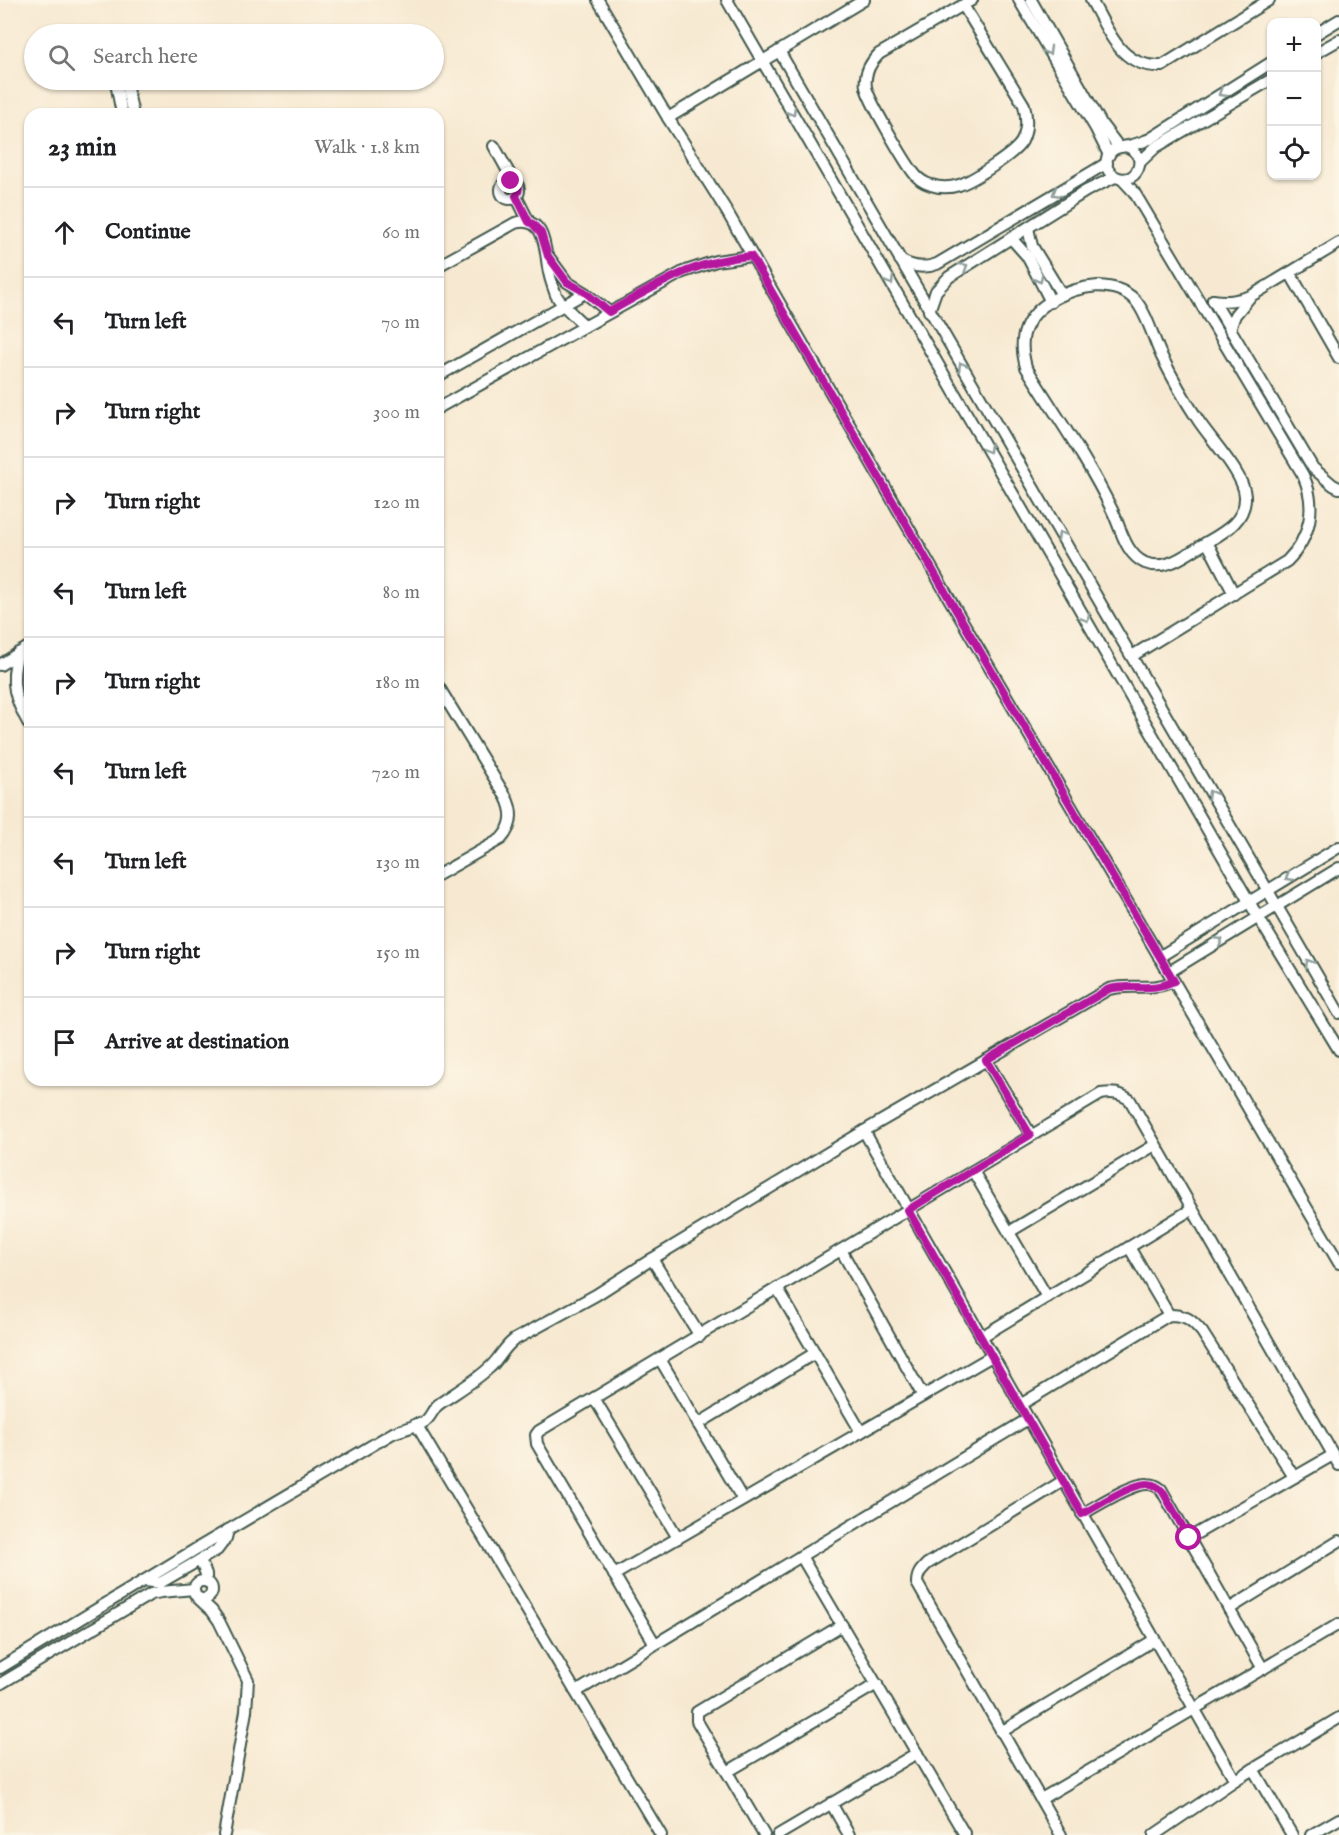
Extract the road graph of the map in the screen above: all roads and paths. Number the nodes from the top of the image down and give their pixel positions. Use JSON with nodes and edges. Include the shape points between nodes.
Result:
{"nodes":[{"id":1,"x":597,"y":0,"type":"edge"},
{"id":2,"x":727,"y":0,"type":"edge"},
{"id":3,"x":864,"y":0,"type":"edge"},
{"id":4,"x":1019,"y":0,"type":"edge"},
{"id":5,"x":1031,"y":0,"type":"edge"},
{"id":6,"x":1091,"y":0,"type":"edge"},
{"id":7,"x":1269,"y":0,"type":"edge"},
{"id":8,"x":968,"y":3,"type":"edge"},
{"id":9,"x":1339,"y":20,"type":"edge"},
{"id":10,"x":1321,"y":31,"type":"edge"},
{"id":11,"x":1339,"y":40,"type":"edge"},
{"id":12,"x":779,"y":51,"type":"junction"},
{"id":13,"x":1321,"y":51,"type":"edge"},
{"id":14,"x":763,"y":61,"type":"junction"},
{"id":15,"x":1267,"y":65,"type":"edge"},
{"id":16,"x":1267,"y":82,"type":"edge"},
{"id":17,"x":117,"y":90,"type":"edge"},
{"id":18,"x":127,"y":90,"type":"edge"},
{"id":19,"x":121,"y":108,"type":"edge"},
{"id":20,"x":132,"y":108,"type":"edge"},
{"id":21,"x":668,"y":118,"type":"junction"},
{"id":22,"x":1095,"y":119,"type":"junction"},
{"id":23,"x":494,"y":146,"type":"dead end"},
{"id":24,"x":1123,"y":147,"type":"junction"},
{"id":25,"x":1108,"y":159,"type":"junction"},
{"id":26,"x":1140,"y":162,"type":"junction"},
{"id":27,"x":1118,"y":178,"type":"junction"},
{"id":28,"x":529,"y":222,"type":"junction"},
{"id":29,"x":1028,"y":228,"type":"junction"},
{"id":30,"x":1011,"y":238,"type":"junction"},
{"id":31,"x":1339,"y":243,"type":"edge"},
{"id":32,"x":548,"y":256,"type":"junction"},
{"id":33,"x":751,"y":256,"type":"junction"},
{"id":34,"x":899,"y":259,"type":"junction"},
{"id":35,"x":444,"y":263,"type":"edge"},
{"id":36,"x":1290,"y":273,"type":"junction"},
{"id":37,"x":585,"y":292,"type":"junction"},
{"id":38,"x":1062,"y":295,"type":"junction"},
{"id":39,"x":1251,"y":296,"type":"junction"},
{"id":40,"x":1051,"y":302,"type":"junction"},
{"id":41,"x":564,"y":305,"type":"junction"},
{"id":42,"x":929,"y":311,"type":"junction"},
{"id":43,"x":609,"y":312,"type":"junction"},
{"id":44,"x":585,"y":326,"type":"junction"},
{"id":45,"x":1230,"y":329,"type":"junction"},
{"id":46,"x":1335,"y":340,"type":"edge"},
{"id":47,"x":1339,"y":358,"type":"edge"},
{"id":48,"x":444,"y":373,"type":"edge"},
{"id":49,"x":444,"y":405,"type":"edge"},
{"id":50,"x":1339,"y":488,"type":"edge"},
{"id":51,"x":1207,"y":542,"type":"junction"},
{"id":52,"x":1233,"y":594,"type":"junction"},
{"id":53,"x":24,"y":650,"type":"edge"},
{"id":54,"x":18,"y":653,"type":"junction"},
{"id":55,"x":1132,"y":656,"type":"junction"},
{"id":56,"x":0,"y":665,"type":"edge"},
{"id":57,"x":444,"y":696,"type":"edge"},
{"id":58,"x":24,"y":716,"type":"edge"},
{"id":59,"x":1339,"y":847,"type":"edge"},
{"id":60,"x":1339,"y":868,"type":"edge"},
{"id":61,"x":444,"y":872,"type":"edge"},
{"id":62,"x":1267,"y":891,"type":"junction"},
{"id":63,"x":1250,"y":900,"type":"junction"},
{"id":64,"x":1276,"y":906,"type":"junction"},
{"id":65,"x":1258,"y":916,"type":"junction"},
{"id":66,"x":1159,"y":957,"type":"junction"},
{"id":67,"x":1171,"y":977,"type":"junction"},
{"id":68,"x":1339,"y":1013,"type":"edge"},
{"id":69,"x":1337,"y":1044,"type":"edge"},
{"id":70,"x":986,"y":1060,"type":"junction"},
{"id":71,"x":864,"y":1131,"type":"junction"},
{"id":72,"x":1030,"y":1135,"type":"junction"},
{"id":73,"x":1155,"y":1145,"type":"junction"},
{"id":74,"x":973,"y":1171,"type":"junction"},
{"id":75,"x":1192,"y":1209,"type":"junction"},
{"id":76,"x":908,"y":1210,"type":"junction"},
{"id":77,"x":1009,"y":1232,"type":"junction"},
{"id":78,"x":1130,"y":1247,"type":"junction"},
{"id":79,"x":841,"y":1250,"type":"junction"},
{"id":80,"x":652,"y":1259,"type":"junction"},
{"id":81,"x":1339,"y":1263,"type":"edge"},
{"id":82,"x":777,"y":1288,"type":"junction"},
{"id":83,"x":1047,"y":1297,"type":"junction"},
{"id":84,"x":1169,"y":1315,"type":"junction"},
{"id":85,"x":700,"y":1336,"type":"junction"},
{"id":86,"x":981,"y":1337,"type":"junction"},
{"id":87,"x":815,"y":1353,"type":"junction"},
{"id":88,"x":992,"y":1356,"type":"junction"},
{"id":89,"x":660,"y":1359,"type":"junction"},
{"id":90,"x":923,"y":1396,"type":"junction"},
{"id":91,"x":594,"y":1398,"type":"junction"},
{"id":92,"x":1020,"y":1405,"type":"junction"},
{"id":93,"x":1028,"y":1419,"type":"junction"},
{"id":94,"x":416,"y":1424,"type":"junction"},
{"id":95,"x":698,"y":1424,"type":"junction"},
{"id":96,"x":861,"y":1432,"type":"junction"},
{"id":97,"x":1336,"y":1460,"type":"edge"},
{"id":98,"x":1294,"y":1477,"type":"junction"},
{"id":99,"x":1063,"y":1481,"type":"junction"},
{"id":100,"x":743,"y":1500,"type":"junction"},
{"id":101,"x":1082,"y":1514,"type":"junction"},
{"id":102,"x":228,"y":1530,"type":"junction"},
{"id":103,"x":678,"y":1538,"type":"junction"},
{"id":104,"x":1189,"y":1538,"type":"junction"},
{"id":105,"x":1339,"y":1541,"type":"edge"},
{"id":106,"x":801,"y":1556,"type":"junction"},
{"id":107,"x":200,"y":1560,"type":"junction"},
{"id":108,"x":177,"y":1573,"type":"junction"},
{"id":109,"x":614,"y":1575,"type":"junction"},
{"id":110,"x":144,"y":1581,"type":"junction"},
{"id":111,"x":198,"y":1588,"type":"junction"},
{"id":112,"x":1229,"y":1609,"type":"junction"},
{"id":113,"x":1339,"y":1624,"type":"edge"},
{"id":114,"x":842,"y":1625,"type":"junction"},
{"id":115,"x":1154,"y":1640,"type":"junction"},
{"id":116,"x":655,"y":1644,"type":"junction"},
{"id":117,"x":0,"y":1668,"type":"edge"},
{"id":118,"x":1263,"y":1669,"type":"junction"},
{"id":119,"x":0,"y":1684,"type":"edge"},
{"id":120,"x":877,"y":1684,"type":"junction"},
{"id":121,"x":576,"y":1692,"type":"junction"},
{"id":122,"x":1194,"y":1709,"type":"junction"},
{"id":123,"x":1339,"y":1718,"type":"edge"},
{"id":124,"x":1001,"y":1732,"type":"junction"},
{"id":125,"x":917,"y":1753,"type":"junction"},
{"id":126,"x":1253,"y":1769,"type":"junction"},
{"id":127,"x":727,"y":1772,"type":"junction"},
{"id":128,"x":1234,"y":1780,"type":"junction"},
{"id":129,"x":1041,"y":1799,"type":"junction"},
{"id":130,"x":831,"y":1803,"type":"junction"},
{"id":131,"x":1339,"y":1819,"type":"edge"},
{"id":132,"x":224,"y":1835,"type":"edge"},
{"id":133,"x":661,"y":1835,"type":"edge"},
{"id":134,"x":764,"y":1835,"type":"edge"},
{"id":135,"x":778,"y":1835,"type":"edge"},
{"id":136,"x":849,"y":1835,"type":"edge"},
{"id":137,"x":966,"y":1835,"type":"edge"},
{"id":138,"x":1061,"y":1835,"type":"edge"},
{"id":139,"x":1154,"y":1835,"type":"edge"},
{"id":140,"x":1292,"y":1835,"type":"edge"},
{"id":141,"x":1311,"y":1835,"type":"edge"}],
"edges":[{"from":1,"to":21,"type":"street"},
{"from":2,"to":14,"type":"street"},
{"from":3,"to":12,"type":"street"},
{"from":4,"to":22,"type":"street","one_way":true},
{"from":5,"to":22,"type":"street"},
{"from":6,"to":7,"type":"street","via":[[1125,55],[1152,67],[1162,66]]},
{"from":8,"to":8,"type":"street","via":[[879,54],[866,77],[868,95],[913,172],[939,187],[958,185],[1016,151],[1026,129],[1024,105]]},
{"from":9,"to":10,"type":"street"},
{"from":11,"to":13,"type":"street"},
{"from":12,"to":14,"type":"street"},
{"from":12,"to":34,"type":"street"},
{"from":14,"to":21,"type":"street"},
{"from":14,"to":63,"type":"street","one_way":true},
{"from":15,"to":24,"type":"street","one_way":true,"via":[[1150,139]]},
{"from":16,"to":26,"type":"street","via":[[1156,147]]},
{"from":17,"to":19,"type":"street"},
{"from":18,"to":20,"type":"street"},
{"from":21,"to":33,"type":"street"},
{"from":22,"to":24,"type":"street"},
{"from":22,"to":25,"type":"street"},
{"from":23,"to":28,"type":"street","via":[[514,182],[507,181],[502,189],[507,198],[516,196]]},
{"from":24,"to":25,"type":"street","via":[[1113,150]]},
{"from":24,"to":26,"type":"street","via":[[1134,150]]},
{"from":25,"to":27,"type":"street","via":[[1108,168]]},
{"from":25,"to":34,"type":"street","one_way":true,"via":[[937,264],[916,266]]},
{"from":26,"to":27,"type":"street","via":[[1135,174]]},
{"from":27,"to":29,"type":"street","via":[[1086,191]]},
{"from":27,"to":52,"type":"street","via":[[1139,200],[1299,467],[1309,491],[1311,516],[1298,548],[1287,561]]},
{"from":28,"to":32,"type":"street","via":[[541,233]]},
{"from":28,"to":35,"type":"street","via":[[515,223]]},
{"from":29,"to":30,"type":"street"},
{"from":29,"to":38,"type":"street","via":[[1032,246]]},
{"from":30,"to":40,"type":"street","one_way":true,"via":[[1024,251]]},
{"from":42,"to":30,"type":"street","one_way":true,"via":[[944,281]]},
{"from":31,"to":36,"type":"street"},
{"from":32,"to":37,"type":"street","via":[[567,282]]},
{"from":32,"to":41,"type":"street","via":[[555,291]]},
{"from":33,"to":43,"type":"street","via":[[699,265]]},
{"from":33,"to":66,"type":"street"},
{"from":34,"to":42,"type":"street"},
{"from":36,"to":39,"type":"street"},
{"from":36,"to":46,"type":"street"},
{"from":37,"to":41,"type":"street"},
{"from":37,"to":43,"type":"street"},
{"from":38,"to":40,"type":"street"},
{"from":38,"to":51,"type":"street","via":[[1083,287],[1112,287],[1126,292],[1136,302],[1181,392],[1237,473],[1245,498],[1242,511],[1235,523]]},
{"from":39,"to":45,"type":"street","via":[[1235,315]]},
{"from":39,"to":45,"type":"street","via":[[1239,301],[1213,300]]},
{"from":40,"to":51,"type":"street","via":[[1031,319],[1024,334],[1022,351],[1026,367],[1101,487],[1129,549],[1136,557],[1157,566],[1168,565]]},
{"from":41,"to":44,"type":"street"},
{"from":41,"to":48,"type":"street"},
{"from":55,"to":42,"type":"street","one_way":true},
{"from":43,"to":44,"type":"street"},
{"from":44,"to":49,"type":"street"},
{"from":45,"to":50,"type":"street","via":[[1313,468]]},
{"from":46,"to":47,"type":"street"},
{"from":51,"to":52,"type":"street"},
{"from":52,"to":55,"type":"street"},
{"from":53,"to":54,"type":"street"},
{"from":54,"to":56,"type":"street"},
{"from":54,"to":58,"type":"street","via":[[13,680]]},
{"from":62,"to":55,"type":"street","one_way":true},
{"from":57,"to":61,"type":"street","via":[[506,797],[512,814],[511,824],[501,839]]},
{"from":59,"to":62,"type":"street","one_way":true},
{"from":60,"to":64,"type":"street"},
{"from":62,"to":63,"type":"street"},
{"from":62,"to":64,"type":"street"},
{"from":63,"to":65,"type":"street"},
{"from":63,"to":66,"type":"street"},
{"from":64,"to":65,"type":"street"},
{"from":68,"to":64,"type":"street","one_way":true},
{"from":67,"to":65,"type":"street","one_way":true},
{"from":65,"to":69,"type":"street"},
{"from":66,"to":67,"type":"street"},
{"from":67,"to":70,"type":"street","via":[[1154,988],[1109,989]]},
{"from":67,"to":81,"type":"street"},
{"from":70,"to":71,"type":"street"},
{"from":70,"to":72,"type":"street"},
{"from":71,"to":76,"type":"street"},
{"from":71,"to":80,"type":"street"},
{"from":72,"to":73,"type":"street","via":[[1111,1092],[1130,1100]]},
{"from":72,"to":74,"type":"street"},
{"from":73,"to":75,"type":"street"},
{"from":73,"to":77,"type":"street"},
{"from":74,"to":76,"type":"street"},
{"from":74,"to":77,"type":"street"},
{"from":75,"to":78,"type":"street"},
{"from":75,"to":97,"type":"street"},
{"from":76,"to":79,"type":"street"},
{"from":76,"to":86,"type":"street"},
{"from":77,"to":83,"type":"street"},
{"from":78,"to":83,"type":"street"},
{"from":78,"to":84,"type":"street"},
{"from":79,"to":82,"type":"street"},
{"from":79,"to":90,"type":"street"},
{"from":80,"to":85,"type":"street"},
{"from":80,"to":94,"type":"street","via":[[514,1340],[489,1369],[436,1407],[427,1421]]},
{"from":82,"to":85,"type":"street"},
{"from":82,"to":87,"type":"street"},
{"from":83,"to":86,"type":"street"},
{"from":84,"to":92,"type":"street"},
{"from":84,"to":98,"type":"street","via":[[1181,1315],[1202,1332]]},
{"from":85,"to":89,"type":"street"},
{"from":86,"to":88,"type":"street"},
{"from":87,"to":95,"type":"street"},
{"from":87,"to":96,"type":"street"},
{"from":88,"to":90,"type":"street"},
{"from":88,"to":92,"type":"street"},
{"from":89,"to":91,"type":"street"},
{"from":89,"to":95,"type":"street"},
{"from":90,"to":96,"type":"street"},
{"from":91,"to":103,"type":"street"},
{"from":91,"to":109,"type":"street","via":[[539,1431],[536,1440]]},
{"from":92,"to":93,"type":"street"},
{"from":93,"to":99,"type":"street"},
{"from":93,"to":106,"type":"street"},
{"from":94,"to":102,"type":"street","via":[[393,1433]]},
{"from":94,"to":121,"type":"street"},
{"from":95,"to":100,"type":"street"},
{"from":96,"to":100,"type":"street"},
{"from":97,"to":98,"type":"street"},
{"from":98,"to":104,"type":"street"},
{"from":99,"to":101,"type":"street"},
{"from":99,"to":124,"type":"street","via":[[927,1564],[917,1577],[919,1589]]},
{"from":100,"to":103,"type":"street"},
{"from":101,"to":104,"type":"street","via":[[1133,1487],[1151,1484],[1163,1492]]},
{"from":101,"to":115,"type":"street"},
{"from":102,"to":107,"type":"street","via":[[217,1550]]},
{"from":102,"to":110,"type":"street"},
{"from":103,"to":109,"type":"street"},
{"from":104,"to":112,"type":"street"},
{"from":105,"to":112,"type":"street"},
{"from":106,"to":114,"type":"street"},
{"from":106,"to":116,"type":"street"},
{"from":107,"to":108,"type":"street"},
{"from":107,"to":111,"type":"street","via":[[206,1574]]},
{"from":108,"to":110,"type":"street","via":[[160,1583]]},
{"from":108,"to":111,"type":"street"},
{"from":109,"to":116,"type":"street"},
{"from":110,"to":117,"type":"street"},
{"from":111,"to":119,"type":"street","via":[[151,1594]]},
{"from":111,"to":132,"type":"street","via":[[248,1680]]},
{"from":112,"to":118,"type":"street"},
{"from":113,"to":118,"type":"street"},
{"from":114,"to":120,"type":"street"},
{"from":114,"to":127,"type":"street","via":[[699,1709],[697,1721]]},
{"from":115,"to":122,"type":"street"},
{"from":115,"to":124,"type":"street"},
{"from":116,"to":121,"type":"street"},
{"from":118,"to":122,"type":"street"},
{"from":120,"to":125,"type":"street"},
{"from":120,"to":127,"type":"street"},
{"from":121,"to":133,"type":"street"},
{"from":122,"to":128,"type":"street"},
{"from":122,"to":129,"type":"street"},
{"from":123,"to":126,"type":"street"},
{"from":124,"to":129,"type":"street"},
{"from":125,"to":130,"type":"street"},
{"from":125,"to":137,"type":"street"},
{"from":126,"to":128,"type":"street"},
{"from":126,"to":140,"type":"street"},
{"from":127,"to":134,"type":"street"},
{"from":128,"to":139,"type":"street"},
{"from":129,"to":138,"type":"street"},
{"from":130,"to":135,"type":"street"},
{"from":130,"to":136,"type":"street"},
{"from":131,"to":141,"type":"street"}]}
